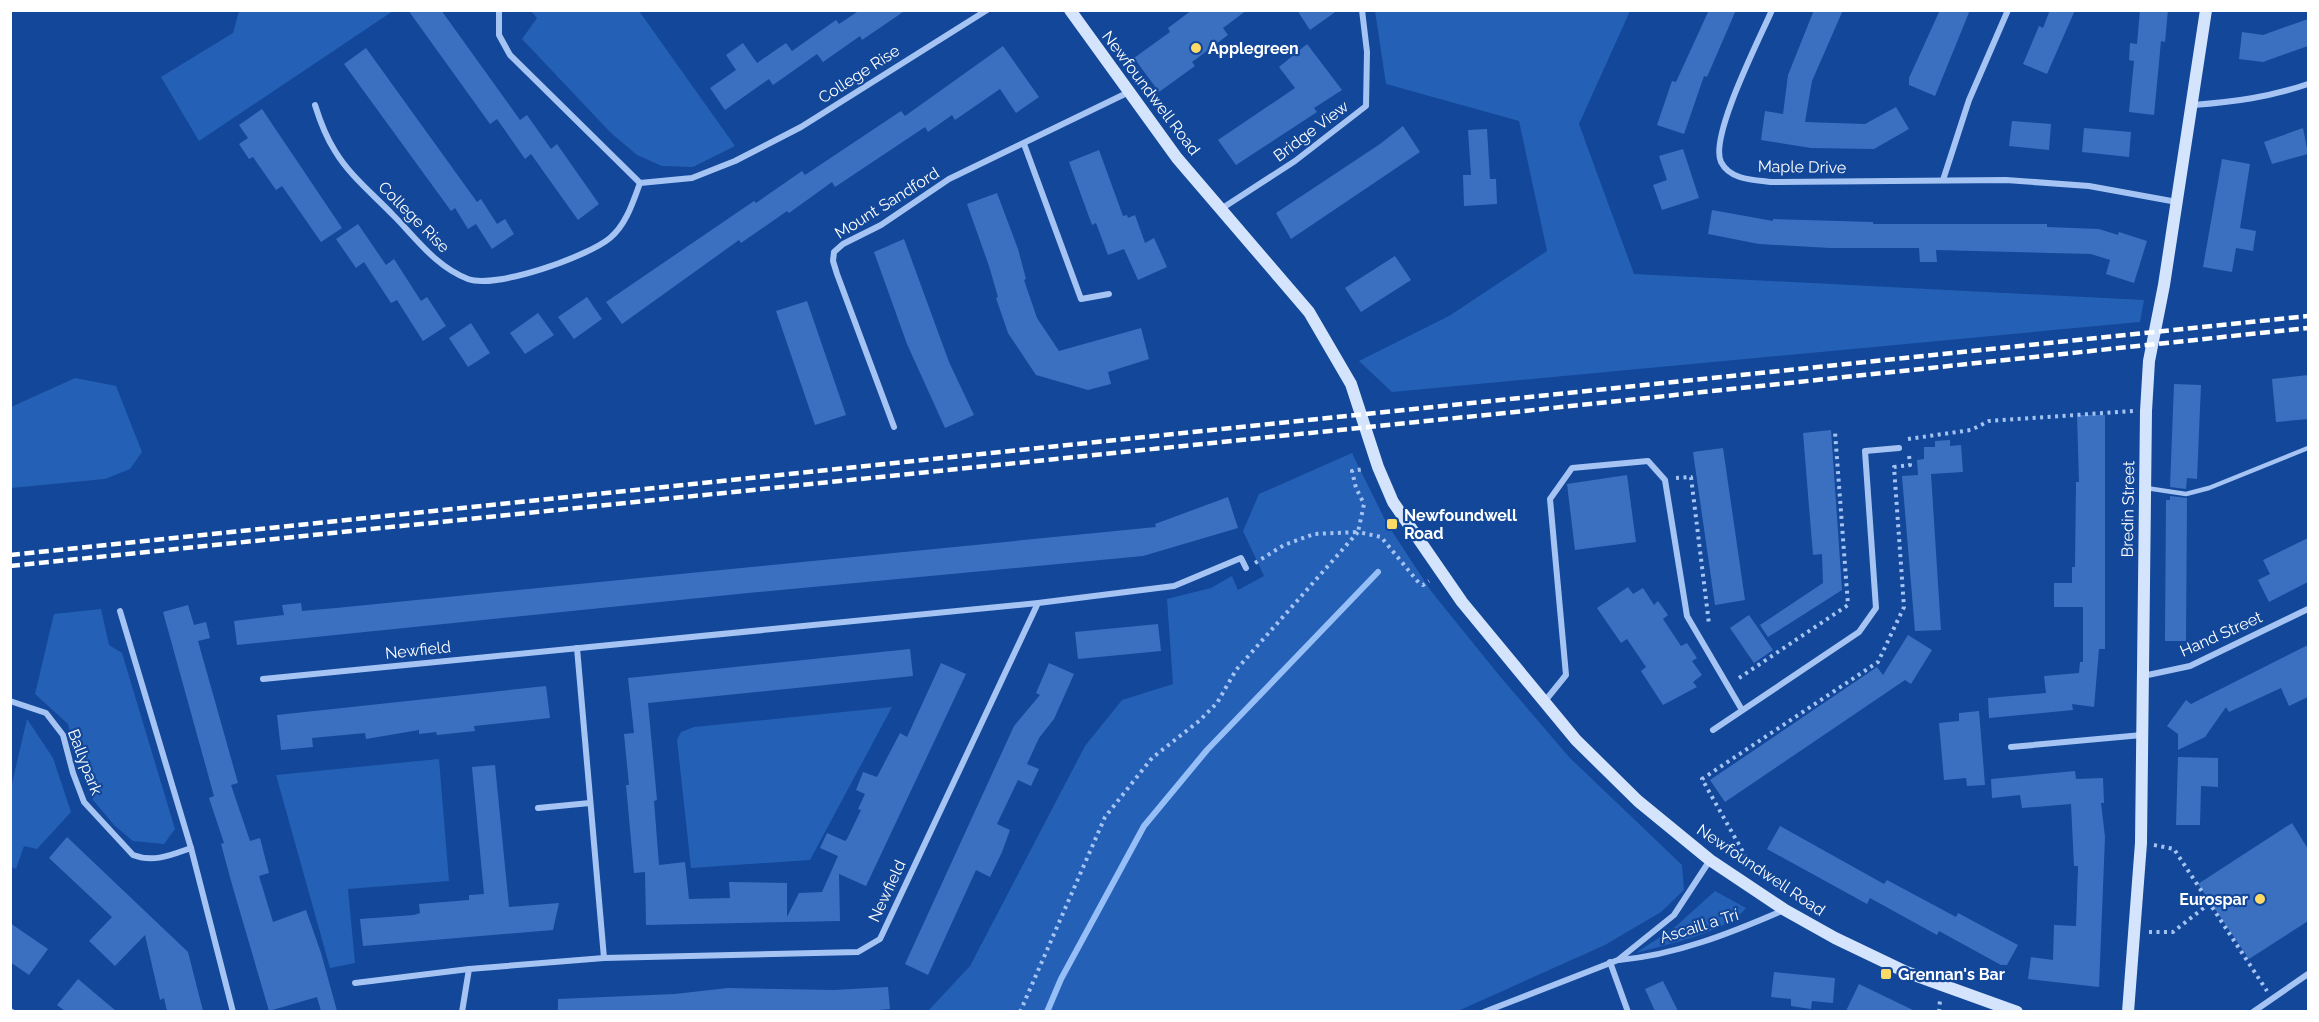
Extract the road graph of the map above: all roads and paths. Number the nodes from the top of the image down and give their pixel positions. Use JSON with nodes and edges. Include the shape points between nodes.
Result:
{"nodes":[{"id":1,"x":499,"y":10,"type":"edge"},
{"id":2,"x":987,"y":10,"type":"edge"},
{"id":3,"x":1070,"y":10,"type":"edge"},
{"id":4,"x":1362,"y":10,"type":"edge"},
{"id":5,"x":1772,"y":10,"type":"edge"},
{"id":6,"x":2008,"y":10,"type":"edge"},
{"id":7,"x":2206,"y":10,"type":"edge"},
{"id":8,"x":2308,"y":84,"type":"edge"},
{"id":9,"x":1127,"y":93,"type":"junction"},
{"id":10,"x":315,"y":105,"type":"dead end"},
{"id":11,"x":2193,"y":105,"type":"junction"},
{"id":12,"x":1024,"y":144,"type":"junction"},
{"id":13,"x":1943,"y":180,"type":"junction"},
{"id":14,"x":640,"y":183,"type":"junction"},
{"id":15,"x":2177,"y":202,"type":"junction"},
{"id":16,"x":1220,"y":209,"type":"junction"},
{"id":17,"x":1109,"y":294,"type":"dead end"},
{"id":18,"x":2146,"y":411,"type":"junction"},
{"id":19,"x":894,"y":427,"type":"dead end"},
{"id":20,"x":1835,"y":432,"type":"dead end"},
{"id":21,"x":1908,"y":437,"type":"dead end"},
{"id":22,"x":1899,"y":448,"type":"dead end"},
{"id":23,"x":2308,"y":448,"type":"edge"},
{"id":24,"x":1378,"y":467,"type":"junction"},
{"id":25,"x":1665,"y":480,"type":"junction"},
{"id":26,"x":2145,"y":488,"type":"junction"},
{"id":27,"x":1358,"y":532,"type":"junction"},
{"id":28,"x":1246,"y":568,"type":"joint"},
{"id":29,"x":1443,"y":574,"type":"junction"},
{"id":30,"x":1038,"y":603,"type":"junction"},
{"id":31,"x":2308,"y":609,"type":"edge"},
{"id":32,"x":120,"y":611,"type":"dead end"},
{"id":33,"x":1713,"y":631,"type":"dead end"},
{"id":34,"x":577,"y":648,"type":"junction"},
{"id":35,"x":1734,"y":669,"type":"dead end"},
{"id":36,"x":2143,"y":676,"type":"junction"},
{"id":37,"x":263,"y":679,"type":"dead end"},
{"id":38,"x":10,"y":701,"type":"edge"},
{"id":39,"x":1545,"y":702,"type":"junction"},
{"id":40,"x":1742,"y":710,"type":"junction"},
{"id":41,"x":1713,"y":730,"type":"dead end"},
{"id":42,"x":2144,"y":735,"type":"junction"},
{"id":43,"x":2011,"y":747,"type":"dead end"},
{"id":44,"x":1742,"y":752,"type":"dead end"},
{"id":45,"x":590,"y":803,"type":"junction"},
{"id":46,"x":538,"y":808,"type":"dead end"},
{"id":47,"x":2141,"y":843,"type":"junction"},
{"id":48,"x":190,"y":848,"type":"junction"},
{"id":49,"x":1710,"y":860,"type":"junction"},
{"id":50,"x":1743,"y":882,"type":"junction"},
{"id":51,"x":2210,"y":903,"type":"junction"},
{"id":52,"x":1785,"y":910,"type":"junction"},
{"id":53,"x":2135,"y":932,"type":"junction"},
{"id":54,"x":604,"y":958,"type":"junction"},
{"id":55,"x":1618,"y":960,"type":"junction"},
{"id":56,"x":1610,"y":962,"type":"junction"},
{"id":57,"x":469,"y":969,"type":"junction"},
{"id":58,"x":2308,"y":974,"type":"edge"},
{"id":59,"x":355,"y":983,"type":"dead end"},
{"id":60,"x":2272,"y":999,"type":"junction"},
{"id":61,"x":233,"y":1011,"type":"edge"},
{"id":62,"x":462,"y":1011,"type":"edge"},
{"id":63,"x":1020,"y":1011,"type":"edge"},
{"id":64,"x":1484,"y":1011,"type":"edge"},
{"id":65,"x":1628,"y":1011,"type":"edge"},
{"id":66,"x":2017,"y":1011,"type":"edge"},
{"id":67,"x":2128,"y":1011,"type":"edge"},
{"id":68,"x":2253,"y":1011,"type":"edge"}],
"edges":[{"from":1,"to":14,"type":"street","via":[[498,34],[510,55]]},
{"from":2,"to":14,"type":"street","name":"College Rise","via":[[801,128],[735,161],[692,178]]},
{"from":3,"to":9,"type":"main road","name":"Newfoundwell Road"},
{"from":4,"to":16,"type":"street","name":"Bridge View","via":[[1367,52],[1366,106],[1295,161]]},
{"from":5,"to":13,"type":"street","name":"Maple Drive","via":[[1724,121],[1719,144],[1721,162],[1732,173],[1744,179],[1771,182]]},
{"from":6,"to":13,"type":"street","via":[[1969,100]]},
{"from":7,"to":11,"type":"main road","name":"Bredin Street"},
{"from":8,"to":11,"type":"street","via":[[2277,95]]},
{"from":9,"to":12,"type":"street","name":"Mount Sandford"},
{"from":9,"to":16,"type":"main road","name":"Newfoundwell Road"},
{"from":10,"to":14,"type":"street","name":"College Rise","via":[[323,129],[349,172],[423,248],[449,270],[471,280],[497,280],[541,270],[588,252],[611,237],[631,210]]},
{"from":11,"to":15,"type":"main road","name":"Bredin Street"},
{"from":12,"to":17,"type":"street","via":[[1081,300]]},
{"from":12,"to":19,"type":"street","name":"Mount Sandford","via":[[949,179],[834,252],[833,261],[844,294]]},
{"from":13,"to":15,"type":"street","name":"Maple Drive","via":[[2089,186]]},
{"from":15,"to":18,"type":"main road","name":"Bredin Street","via":[[2149,361]]},
{"from":16,"to":24,"type":"main road","name":"Newfoundwell Road","via":[[1310,312],[1351,384]]},
{"from":18,"to":21,"type":"path","via":[[1989,420],[1971,430]]},
{"from":18,"to":26,"type":"main road","name":"Bredin Street"},
{"from":20,"to":35,"type":"path","via":[[1848,604],[1739,678]]},
{"from":22,"to":40,"type":"street","via":[[1865,451],[1876,608],[1859,632]]},
{"from":23,"to":26,"type":"lane","via":[[2186,494]]},
{"from":24,"to":27,"type":"path","via":[[1352,471],[1364,504]]},
{"from":24,"to":29,"type":"main road","name":"Newfoundwell Road","via":[[1393,502]]},
{"from":25,"to":33,"type":"path","via":[[1691,477],[1707,621]]},
{"from":25,"to":39,"type":"street","via":[[1648,461],[1572,468],[1550,499],[1566,675]]},
{"from":25,"to":40,"type":"street","via":[[1687,616]]},
{"from":26,"to":36,"type":"main road","name":"Bredin Street"},
{"from":27,"to":28,"type":"path","via":[[1314,534],[1284,545]]},
{"from":27,"to":29,"type":"path","via":[[1381,537],[1423,585]]},
{"from":27,"to":63,"type":"path","via":[[1236,670],[1217,703],[1152,758],[1105,817]]},
{"from":28,"to":30,"type":"street","name":"Newfield","via":[[1241,558],[1174,586]]},
{"from":29,"to":39,"type":"main road","name":"Newfoundwell Road"},
{"from":30,"to":34,"type":"street","name":"Newfield"},
{"from":30,"to":54,"type":"street","name":"Newfield","via":[[879,939],[858,952]]},
{"from":31,"to":36,"type":"street","name":"Hand Street","via":[[2190,666]]},
{"from":32,"to":48,"type":"street"},
{"from":34,"to":37,"type":"street","name":"Newfield"},
{"from":34,"to":45,"type":"street"},
{"from":36,"to":42,"type":"main road","name":"Bredin Street"},
{"from":38,"to":48,"type":"street","name":"Ballypark","via":[[46,713],[63,735],[84,802],[133,855],[159,859]]},
{"from":39,"to":49,"type":"main road","name":"Newfoundwell Road","via":[[1576,740],[1638,801]]},
{"from":40,"to":41,"type":"street"},
{"from":42,"to":43,"type":"street"},
{"from":42,"to":47,"type":"main road","name":"Bredin Street"},
{"from":44,"to":50,"type":"path","via":[[1702,779],[1747,859]]},
{"from":45,"to":46,"type":"street"},
{"from":45,"to":54,"type":"street"},
{"from":47,"to":51,"type":"path","via":[[2175,849]]},
{"from":47,"to":53,"type":"main road","name":"Bredin Street"},
{"from":48,"to":61,"type":"street"},
{"from":49,"to":50,"type":"main road","name":"Newfoundwell Road"},
{"from":49,"to":55,"type":"street","name":"Ascaill a Trí","via":[[1674,915]]},
{"from":50,"to":52,"type":"main road","name":"Newfoundwell Road"},
{"from":51,"to":53,"type":"path","via":[[2173,932]]},
{"from":51,"to":60,"type":"path"},
{"from":52,"to":55,"type":"street","name":"Ascaill a Trí","via":[[1729,934]]},
{"from":52,"to":66,"type":"main road","name":"Newfoundwell Road","via":[[1906,972]]},
{"from":53,"to":67,"type":"main road","name":"Bredin Street"},
{"from":54,"to":57,"type":"street","name":"Newfield"},
{"from":55,"to":56,"type":"street","name":"Ascaill a Trí"},
{"from":56,"to":64,"type":"street","name":"Ascaill a Trí"},
{"from":56,"to":65,"type":"street"},
{"from":57,"to":59,"type":"street","name":"Newfield"},
{"from":57,"to":62,"type":"street"},
{"from":58,"to":60,"type":"street"},
{"from":60,"to":68,"type":"street"}]}
